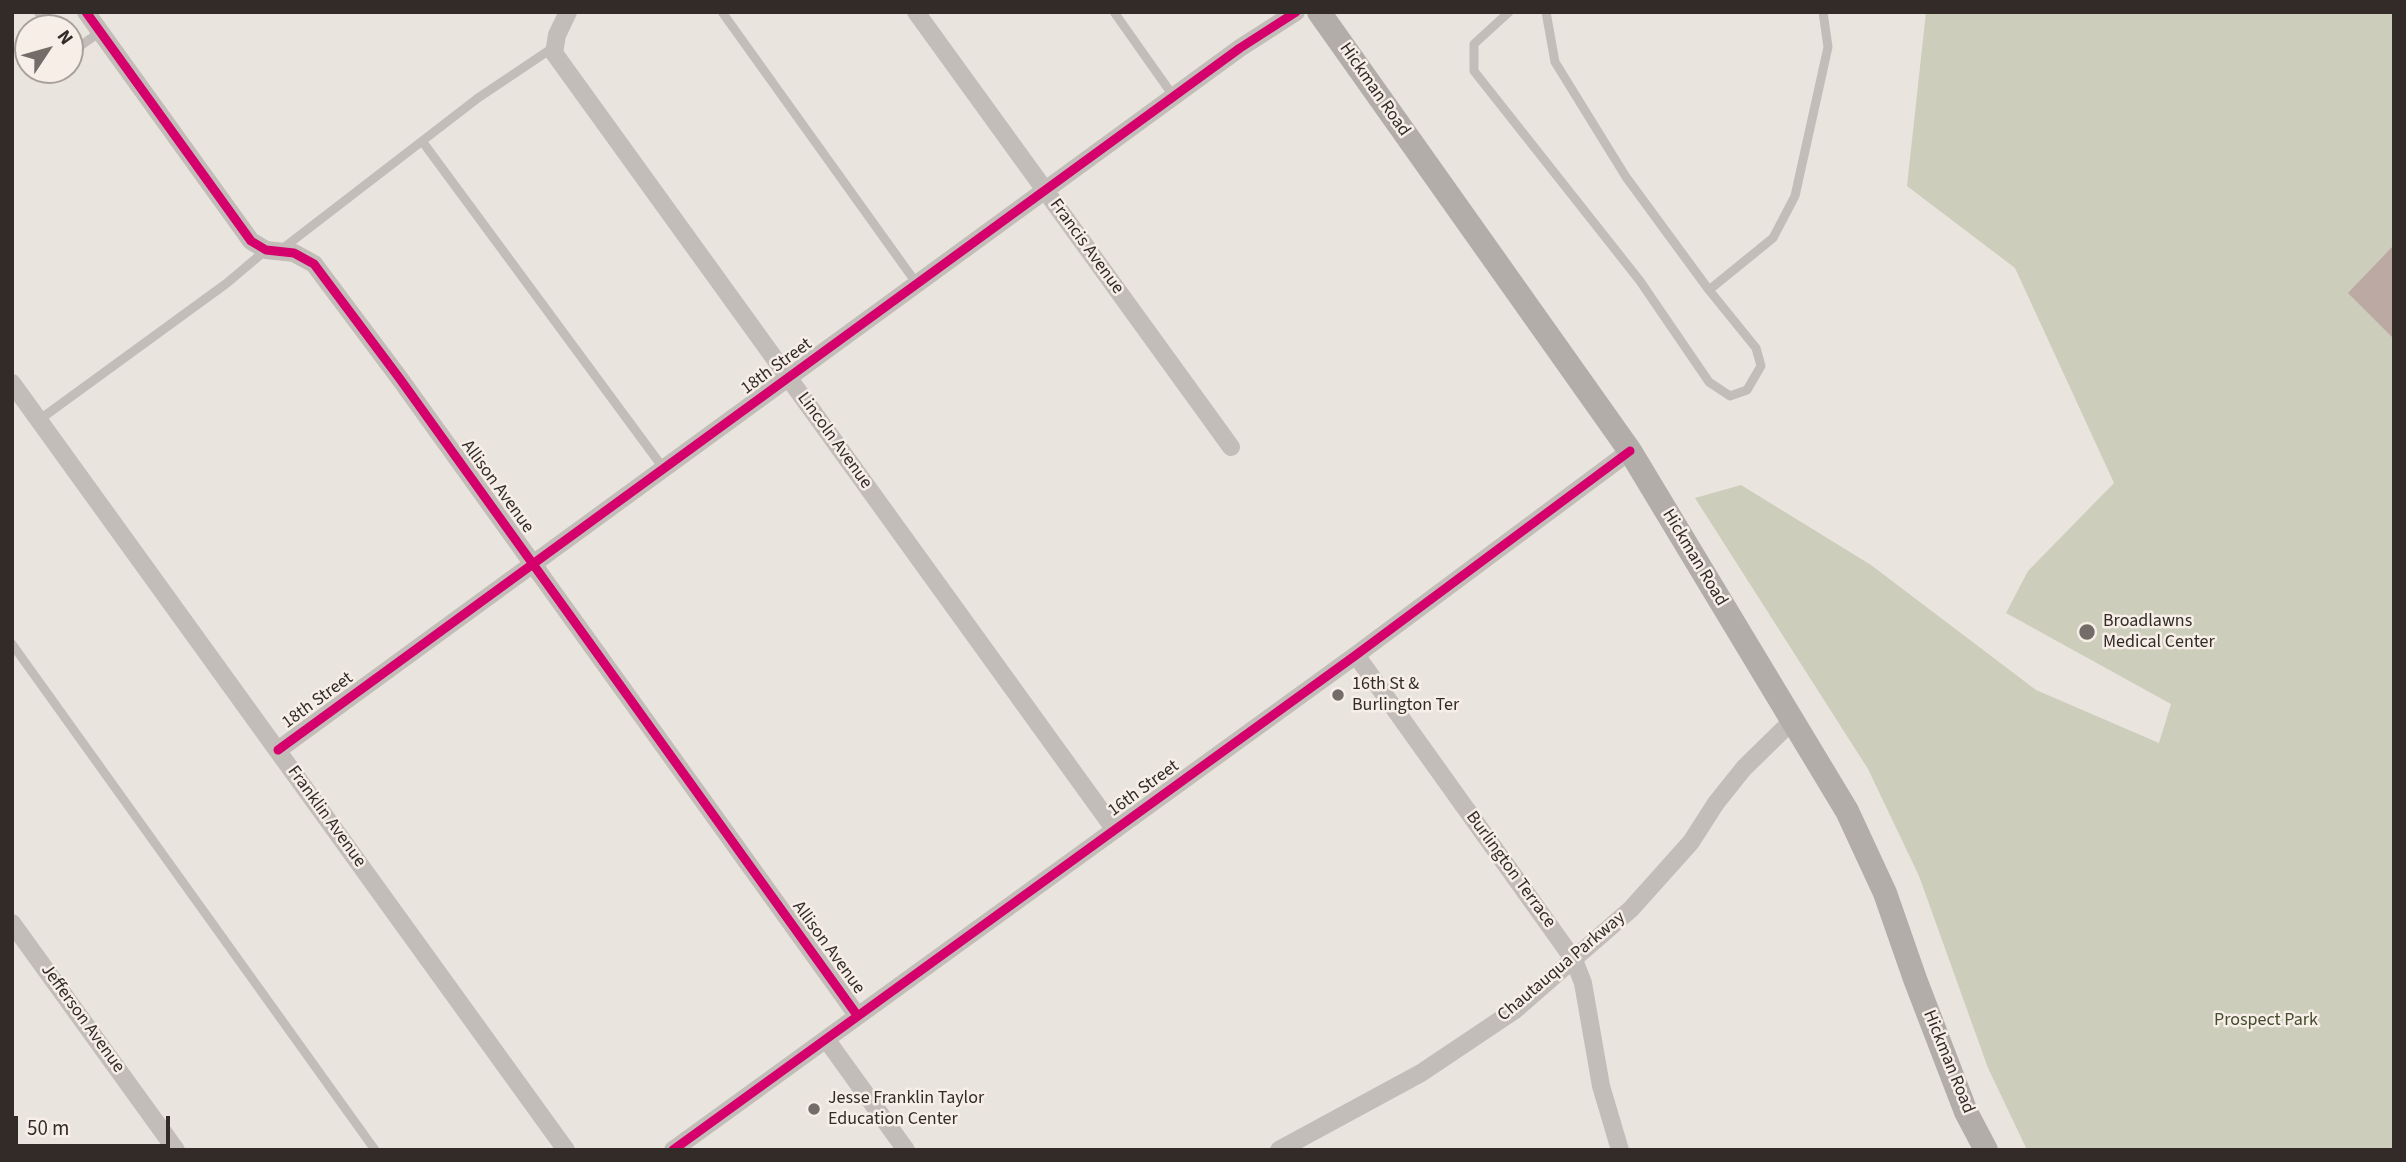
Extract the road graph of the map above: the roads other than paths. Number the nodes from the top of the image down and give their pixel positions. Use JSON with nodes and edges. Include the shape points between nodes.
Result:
{"nodes":[{"id":1,"x":86,"y":12,"type":"edge"},
{"id":2,"x":568,"y":12,"type":"edge"},
{"id":3,"x":722,"y":12,"type":"edge"},
{"id":4,"x":916,"y":12,"type":"edge"},
{"id":5,"x":1114,"y":12,"type":"edge"},
{"id":6,"x":1296,"y":12,"type":"edge"},
{"id":7,"x":1319,"y":12,"type":"edge"},
{"id":8,"x":1509,"y":12,"type":"edge"},
{"id":9,"x":1546,"y":12,"type":"edge"},
{"id":10,"x":1823,"y":12,"type":"edge"},
{"id":11,"x":100,"y":32,"type":"junction"},
{"id":12,"x":84,"y":43,"type":"edge"},
{"id":13,"x":555,"y":46,"type":"junction"},
{"id":14,"x":1174,"y":97,"type":"junction"},
{"id":15,"x":422,"y":141,"type":"junction"},
{"id":16,"x":1045,"y":191,"type":"junction"},
{"id":17,"x":273,"y":251,"type":"junction"},
{"id":18,"x":917,"y":284,"type":"junction"},
{"id":19,"x":1709,"y":290,"type":"junction"},
{"id":20,"x":788,"y":378,"type":"junction"},
{"id":21,"x":12,"y":383,"type":"edge"},
{"id":22,"x":39,"y":420,"type":"junction"},
{"id":23,"x":1231,"y":447,"type":"dead end"},
{"id":24,"x":1630,"y":451,"type":"junction"},
{"id":25,"x":664,"y":469,"type":"junction"},
{"id":26,"x":533,"y":564,"type":"junction"},
{"id":27,"x":12,"y":644,"type":"edge"},
{"id":28,"x":1356,"y":655,"type":"junction"},
{"id":29,"x":1792,"y":721,"type":"junction"},
{"id":30,"x":278,"y":750,"type":"junction"},
{"id":31,"x":1115,"y":830,"type":"junction"},
{"id":32,"x":12,"y":923,"type":"edge"},
{"id":33,"x":1574,"y":960,"type":"junction"},
{"id":34,"x":857,"y":1015,"type":"junction"},
{"id":35,"x":826,"y":1039,"type":"junction"},
{"id":36,"x":176,"y":1150,"type":"edge"},
{"id":37,"x":375,"y":1150,"type":"edge"},
{"id":38,"x":566,"y":1150,"type":"edge"},
{"id":39,"x":673,"y":1150,"type":"edge"},
{"id":40,"x":906,"y":1150,"type":"edge"},
{"id":41,"x":1279,"y":1150,"type":"edge"},
{"id":42,"x":1620,"y":1150,"type":"edge"},
{"id":43,"x":1986,"y":1150,"type":"edge"}],
"edges":[{"from":1,"to":11,"type":"street","name":"Allison Avenue"},
{"from":2,"to":13,"type":"street"},
{"from":3,"to":18,"type":"lane"},
{"from":4,"to":16,"type":"street","name":"Francis Avenue"},
{"from":5,"to":14,"type":"lane"},
{"from":6,"to":14,"type":"street","name":"18th Street"},
{"from":7,"to":24,"type":"main road","name":"Hickman Road"},
{"from":8,"to":19,"type":"lane","via":[[1474,44],[1474,71],[1640,281],[1709,382],[1730,396],[1747,390],[1762,366],[1756,348]]},
{"from":9,"to":19,"type":"lane","via":[[1555,62],[1626,177]]},
{"from":10,"to":19,"type":"lane","via":[[1828,47],[1795,196],[1773,238]]},
{"from":11,"to":12,"type":"lane"},
{"from":11,"to":17,"type":"street","name":"Allison Avenue","via":[[251,241]]},
{"from":13,"to":15,"type":"lane"},
{"from":13,"to":20,"type":"street","name":"Lincoln Avenue","via":[[554,53]]},
{"from":14,"to":16,"type":"street","name":"18th Street"},
{"from":15,"to":17,"type":"lane"},
{"from":15,"to":25,"type":"lane"},
{"from":16,"to":18,"type":"street","name":"18th Street"},
{"from":16,"to":23,"type":"street","name":"Francis Avenue"},
{"from":17,"to":22,"type":"lane"},
{"from":17,"to":26,"type":"street","name":"Allison Avenue","via":[[294,253],[314,264]]},
{"from":18,"to":20,"type":"street","name":"18th Street"},
{"from":20,"to":25,"type":"street","name":"18th Street"},
{"from":20,"to":31,"type":"street","name":"Lincoln Avenue"},
{"from":21,"to":22,"type":"street","name":"Franklin Avenue"},
{"from":22,"to":30,"type":"street","name":"Franklin Avenue"},
{"from":24,"to":28,"type":"street","name":"16th Street"},
{"from":24,"to":29,"type":"main road","name":"Hickman Road"},
{"from":25,"to":26,"type":"street","name":"18th Street"},
{"from":26,"to":30,"type":"street","name":"18th Street"},
{"from":26,"to":34,"type":"street","name":"Allison Avenue"},
{"from":27,"to":37,"type":"lane"},
{"from":28,"to":31,"type":"street","name":"16th Street"},
{"from":28,"to":33,"type":"street","name":"Burlington Terrace"},
{"from":29,"to":33,"type":"street","name":"Chautauqua Parkway","via":[[1744,768],[1691,842],[1631,909]]},
{"from":29,"to":43,"type":"main road","name":"Hickman Road","via":[[1847,811],[1885,893],[1966,1112]]},
{"from":30,"to":38,"type":"street","name":"Franklin Avenue"},
{"from":31,"to":34,"type":"street","name":"16th Street"},
{"from":32,"to":36,"type":"street","name":"Jefferson Avenue"},
{"from":33,"to":41,"type":"street","name":"Chautauqua Parkway","via":[[1515,1010],[1421,1073]]},
{"from":33,"to":42,"type":"street","name":"Burlington Terrace","via":[[1583,982],[1601,1086]]},
{"from":34,"to":35,"type":"street","name":"16th Street"},
{"from":35,"to":39,"type":"street","name":"16th Street"},
{"from":35,"to":40,"type":"street"}]}
